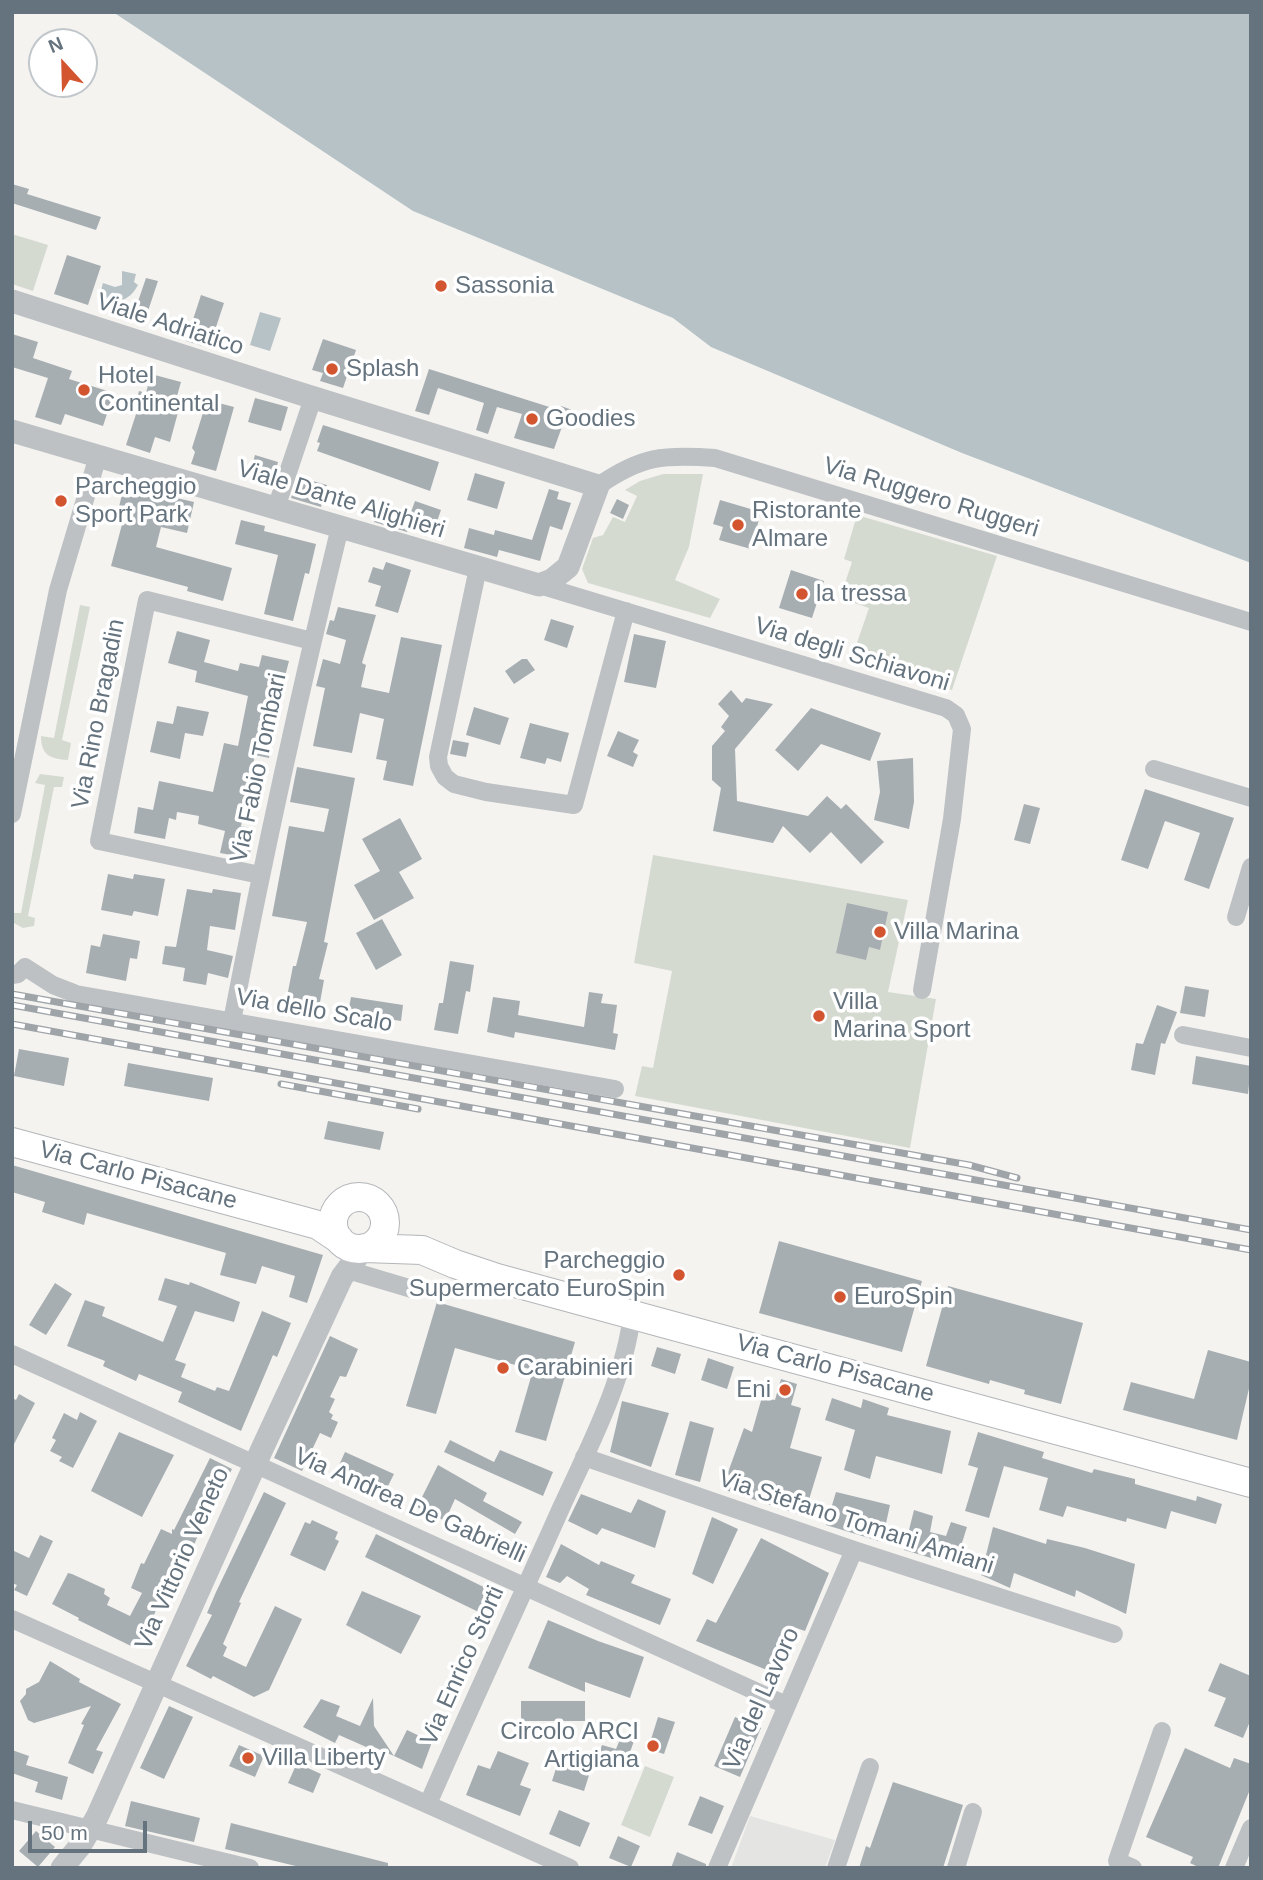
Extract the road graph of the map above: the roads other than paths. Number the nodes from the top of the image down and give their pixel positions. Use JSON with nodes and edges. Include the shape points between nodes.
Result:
{"nodes":[{"id":1,"x":12,"y":301,"type":"edge"},
{"id":2,"x":313,"y":398,"type":"junction"},
{"id":3,"x":12,"y":431,"type":"edge"},
{"id":4,"x":98,"y":456,"type":"junction"},
{"id":5,"x":598,"y":486,"type":"junction"},
{"id":6,"x":276,"y":508,"type":"junction"},
{"id":7,"x":340,"y":527,"type":"junction"},
{"id":8,"x":478,"y":568,"type":"junction"},
{"id":9,"x":539,"y":585,"type":"junction"},
{"id":10,"x":626,"y":611,"type":"junction"},
{"id":11,"x":1251,"y":622,"type":"edge"},
{"id":12,"x":312,"y":641,"type":"junction"},
{"id":13,"x":1154,"y":769,"type":"dead end"},
{"id":14,"x":1251,"y":799,"type":"edge"},
{"id":15,"x":12,"y":814,"type":"edge"},
{"id":16,"x":1251,"y":866,"type":"edge"},
{"id":17,"x":260,"y":875,"type":"junction"},
{"id":18,"x":1236,"y":917,"type":"dead end"},
{"id":19,"x":19,"y":971,"type":"edge"},
{"id":20,"x":922,"y":990,"type":"dead end"},
{"id":21,"x":232,"y":1021,"type":"junction"},
{"id":22,"x":1183,"y":1035,"type":"dead end"},
{"id":23,"x":1251,"y":1048,"type":"edge"},
{"id":24,"x":615,"y":1090,"type":"dead end"},
{"id":25,"x":12,"y":1142,"type":"edge"},
{"id":26,"x":340,"y":1206,"type":"junction"},
{"id":27,"x":264,"y":1209,"type":"junction"},
{"id":28,"x":385,"y":1217,"type":"junction"},
{"id":29,"x":352,"y":1250,"type":"junction"},
{"id":30,"x":422,"y":1250,"type":"junction"},
{"id":31,"x":412,"y":1289,"type":"dead end"},
{"id":32,"x":632,"y":1314,"type":"junction"},
{"id":33,"x":12,"y":1354,"type":"edge"},
{"id":34,"x":584,"y":1457,"type":"junction"},
{"id":35,"x":256,"y":1463,"type":"junction"},
{"id":36,"x":1251,"y":1483,"type":"edge"},
{"id":37,"x":854,"y":1550,"type":"junction"},
{"id":38,"x":526,"y":1586,"type":"junction"},
{"id":39,"x":12,"y":1619,"type":"edge"},
{"id":40,"x":1114,"y":1634,"type":"dead end"},
{"id":41,"x":156,"y":1683,"type":"junction"},
{"id":42,"x":786,"y":1705,"type":"junction"},
{"id":43,"x":1162,"y":1731,"type":"dead end"},
{"id":44,"x":870,"y":1767,"type":"dead end"},
{"id":45,"x":428,"y":1804,"type":"junction"},
{"id":46,"x":12,"y":1810,"type":"edge"},
{"id":47,"x":972,"y":1812,"type":"dead end"},
{"id":48,"x":1251,"y":1828,"type":"edge"},
{"id":49,"x":90,"y":1829,"type":"junction"},
{"id":50,"x":1125,"y":1864,"type":"edge"},
{"id":51,"x":62,"y":1868,"type":"edge"},
{"id":52,"x":250,"y":1868,"type":"edge"},
{"id":53,"x":570,"y":1868,"type":"edge"},
{"id":54,"x":717,"y":1868,"type":"edge"},
{"id":55,"x":836,"y":1868,"type":"edge"},
{"id":56,"x":956,"y":1868,"type":"edge"},
{"id":57,"x":1234,"y":1868,"type":"edge"}],
"edges":[{"from":1,"to":2,"type":"street","name":"Viale Adriatico"},
{"from":2,"to":5,"type":"street","name":"Viale Adriatico"},
{"from":2,"to":6,"type":"street"},
{"from":3,"to":4,"type":"street","name":"Viale Dante Alighieri"},
{"from":4,"to":6,"type":"street","name":"Viale Dante Alighieri"},
{"from":4,"to":15,"type":"street","via":[[58,590]]},
{"from":5,"to":9,"type":"street","via":[[568,567]]},
{"from":5,"to":11,"type":"street","name":"Via Ruggero Ruggeri","via":[[632,465],[663,456],[715,458]]},
{"from":6,"to":7,"type":"street","name":"Viale Dante Alighieri"},
{"from":7,"to":8,"type":"street","name":"Viale Dante Alighieri"},
{"from":7,"to":12,"type":"street","name":"Via Fabio Tombari"},
{"from":8,"to":9,"type":"street","name":"Viale Dante Alighieri"},
{"from":8,"to":10,"type":"street","via":[[439,766],[454,784],[574,805]]},
{"from":9,"to":10,"type":"street","name":"Via degli Schiavoni"},
{"from":10,"to":20,"type":"street","name":"Via degli Schiavoni","via":[[946,708],[956,715],[962,729],[954,800]]},
{"from":12,"to":17,"type":"street","name":"Via Fabio Tombari"},
{"from":12,"to":17,"type":"street","name":"Via Rino Bragadin","via":[[147,600],[99,841]]},
{"from":13,"to":14,"type":"street"},
{"from":16,"to":18,"type":"street"},
{"from":17,"to":21,"type":"street","name":"Via Fabio Tombari"},
{"from":19,"to":21,"type":"street","name":"Via dello Scalo","via":[[76,993]]},
{"from":21,"to":24,"type":"street","name":"Via dello Scalo"},
{"from":22,"to":23,"type":"street"},
{"from":25,"to":27,"type":"main road","name":"Via Carlo Pisacane"},
{"from":26,"to":27,"type":"main road","name":"Via Carlo Pisacane"},
{"from":26,"to":28,"type":"main road","name":"Via Carlo Pisacane","via":[[352,1198],[367,1198]]},
{"from":26,"to":29,"type":"main road","via":[[333,1226]]},
{"from":27,"to":29,"type":"main road","name":"Via Carlo Pisacane","via":[[318,1224]]},
{"from":28,"to":29,"type":"main road","via":[[382,1235],[372,1245]]},
{"from":28,"to":30,"type":"main road","name":"Via Carlo Pisacane","via":[[397,1222]]},
{"from":29,"to":30,"type":"main road","name":"Via Carlo Pisacane"},
{"from":29,"to":31,"type":"street","name":"Via Carlo Pisacane"},
{"from":29,"to":35,"type":"street","name":"Via Vittorio Veneto"},
{"from":30,"to":32,"type":"main road","name":"Via Carlo Pisacane","via":[[497,1278]]},
{"from":32,"to":34,"type":"street","name":"Via Enrico Storti","via":[[621,1368]]},
{"from":32,"to":36,"type":"main road","name":"Via Carlo Pisacane"},
{"from":33,"to":35,"type":"street","name":"Via Andrea De Gabrielli"},
{"from":34,"to":37,"type":"street","name":"Via Stefano Tomani Amiani"},
{"from":34,"to":38,"type":"street","name":"Via Enrico Storti"},
{"from":35,"to":38,"type":"street","name":"Via Andrea De Gabrielli"},
{"from":35,"to":41,"type":"street","name":"Via Vittorio Veneto"},
{"from":37,"to":40,"type":"street","name":"Via Stefano Tomani Amiani"},
{"from":37,"to":42,"type":"street","name":"Via del Lavoro"},
{"from":38,"to":42,"type":"street","name":"Via Andrea De Gabrielli"},
{"from":38,"to":45,"type":"street","name":"Via Enrico Storti"},
{"from":39,"to":41,"type":"street"},
{"from":41,"to":45,"type":"street"},
{"from":41,"to":49,"type":"street","name":"Via Vittorio Veneto"},
{"from":42,"to":54,"type":"street","name":"Via del Lavoro"},
{"from":43,"to":50,"type":"street"},
{"from":44,"to":55,"type":"street"},
{"from":45,"to":53,"type":"street"},
{"from":46,"to":49,"type":"street"},
{"from":47,"to":56,"type":"street"},
{"from":48,"to":57,"type":"street"},
{"from":49,"to":51,"type":"street","name":"Via Vittorio Veneto"},
{"from":49,"to":52,"type":"street"}]}
